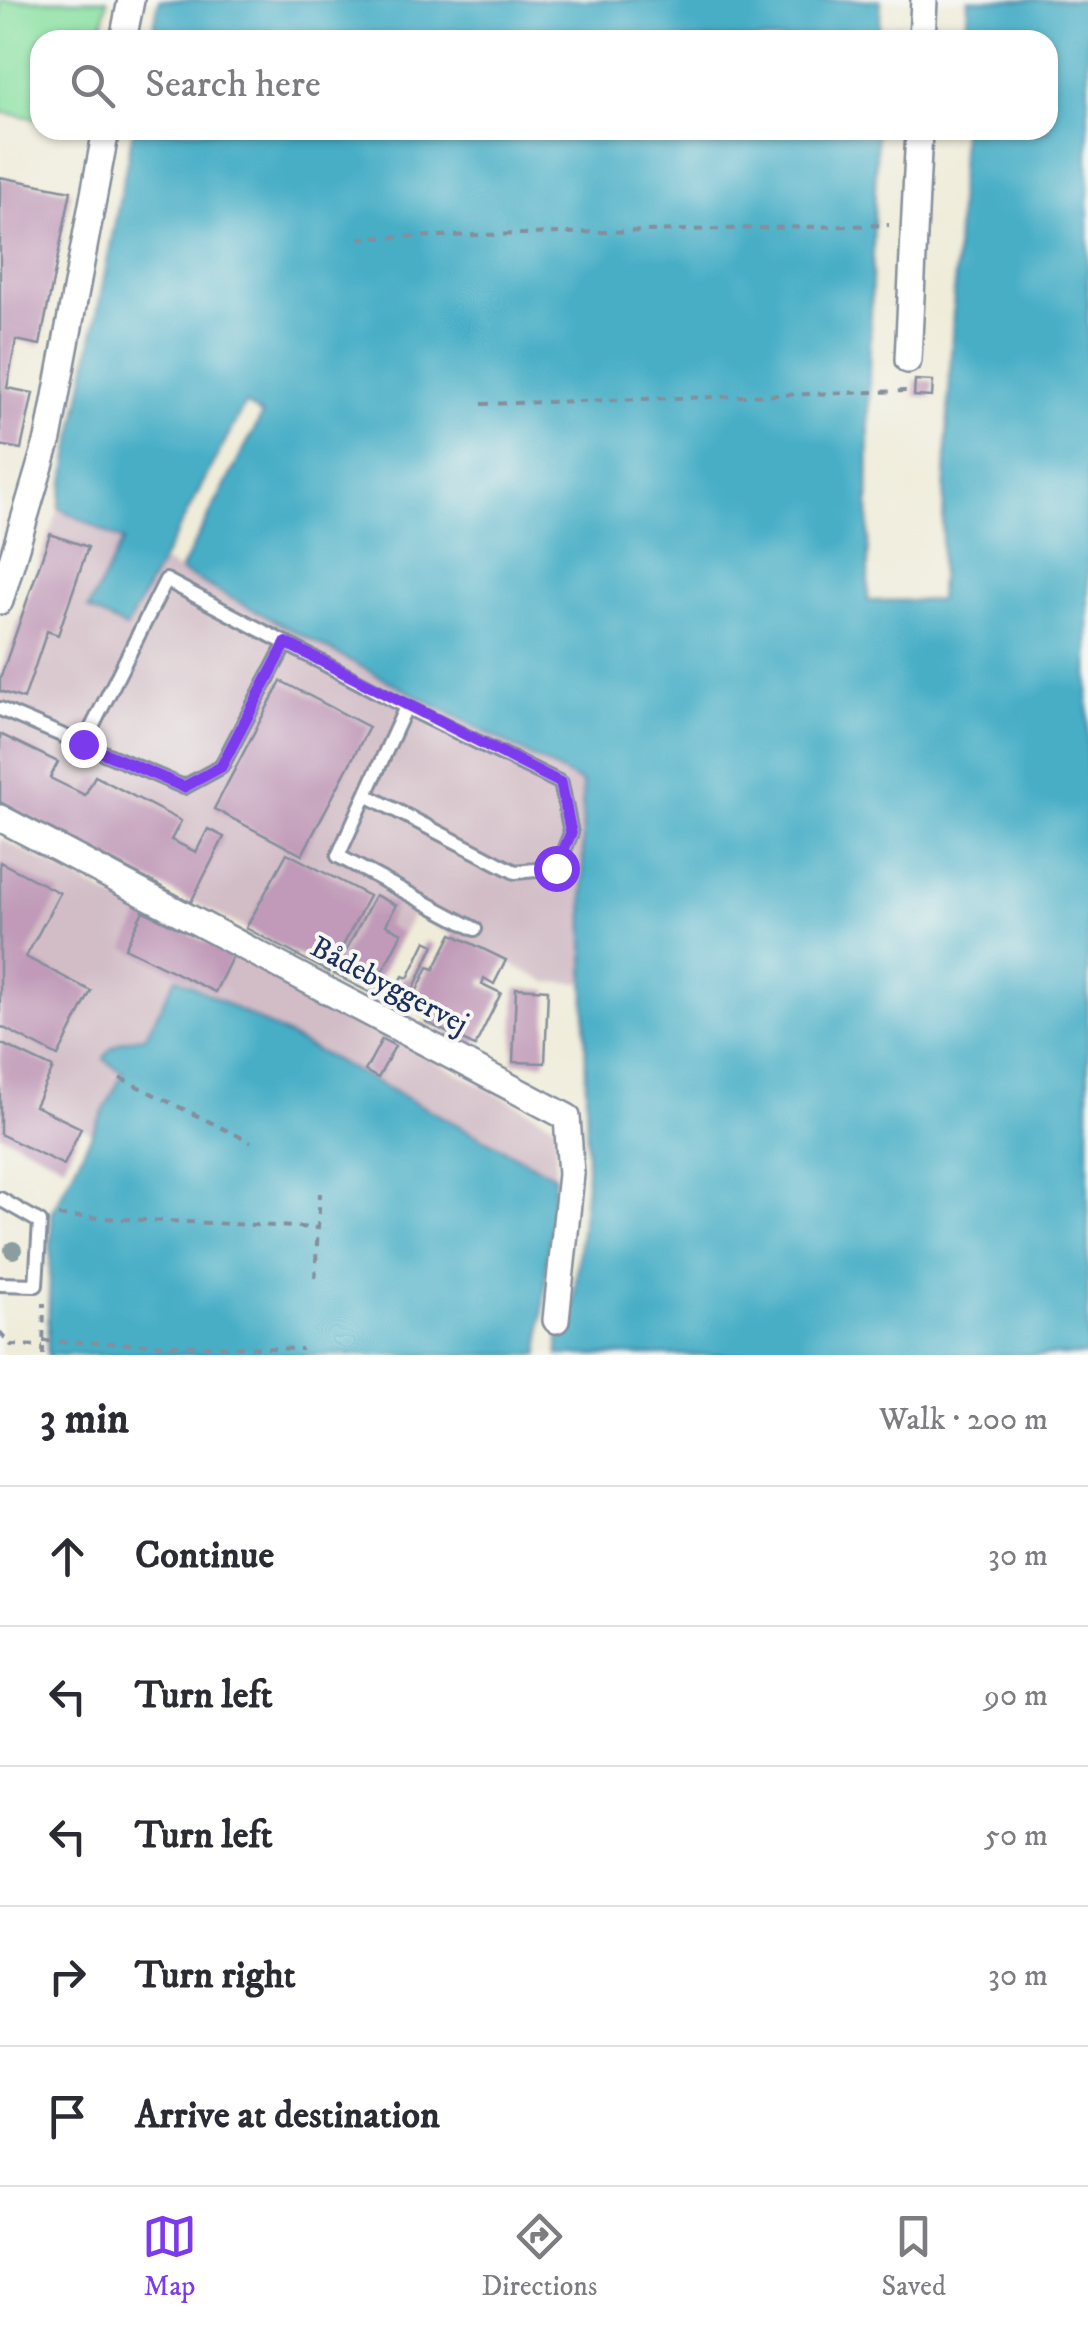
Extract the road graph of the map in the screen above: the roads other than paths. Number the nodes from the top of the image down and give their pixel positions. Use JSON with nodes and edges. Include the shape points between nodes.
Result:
{"nodes":[{"id":1,"x":131,"y":0,"type":"edge"},
{"id":2,"x":924,"y":0,"type":"edge"},
{"id":3,"x":125,"y":30,"type":"edge"},
{"id":4,"x":922,"y":30,"type":"edge"},
{"id":5,"x":104,"y":140,"type":"edge"},
{"id":6,"x":918,"y":140,"type":"edge"},
{"id":7,"x":908,"y":360,"type":"road end"},
{"id":8,"x":0,"y":601,"type":"edge"},
{"id":9,"x":286,"y":643,"type":"junction"},
{"id":10,"x":406,"y":707,"type":"junction"},
{"id":11,"x":0,"y":708,"type":"edge"},
{"id":12,"x":83,"y":744,"type":"junction"},
{"id":13,"x":366,"y":796,"type":"junction"},
{"id":14,"x":0,"y":818,"type":"edge"},
{"id":15,"x":475,"y":929,"type":"dead end"},
{"id":16,"x":0,"y":1199,"type":"edge"},
{"id":17,"x":0,"y":1284,"type":"edge"},
{"id":18,"x":556,"y":1320,"type":"dead end"}],
"edges":[{"from":1,"to":3,"type":"street"},
{"from":2,"to":4,"type":"street"},
{"from":5,"to":8,"type":"street","via":[[48,439]]},
{"from":6,"to":7,"type":"street"},
{"from":9,"to":10,"type":"lane"},
{"from":9,"to":12,"type":"lane","via":[[221,767],[184,787]]},
{"from":9,"to":12,"type":"lane","via":[[166,580]]},
{"from":10,"to":13,"type":"lane"},
{"from":10,"to":13,"type":"lane","via":[[561,783],[571,833],[556,868],[515,872]]},
{"from":11,"to":12,"type":"lane"},
{"from":13,"to":15,"type":"lane","via":[[338,856]]},
{"from":14,"to":18,"type":"street","name":"Bådebyggervej","via":[[567,1117],[571,1174]]},
{"from":16,"to":17,"type":"lane","via":[[40,1222],[36,1285]]}]}
